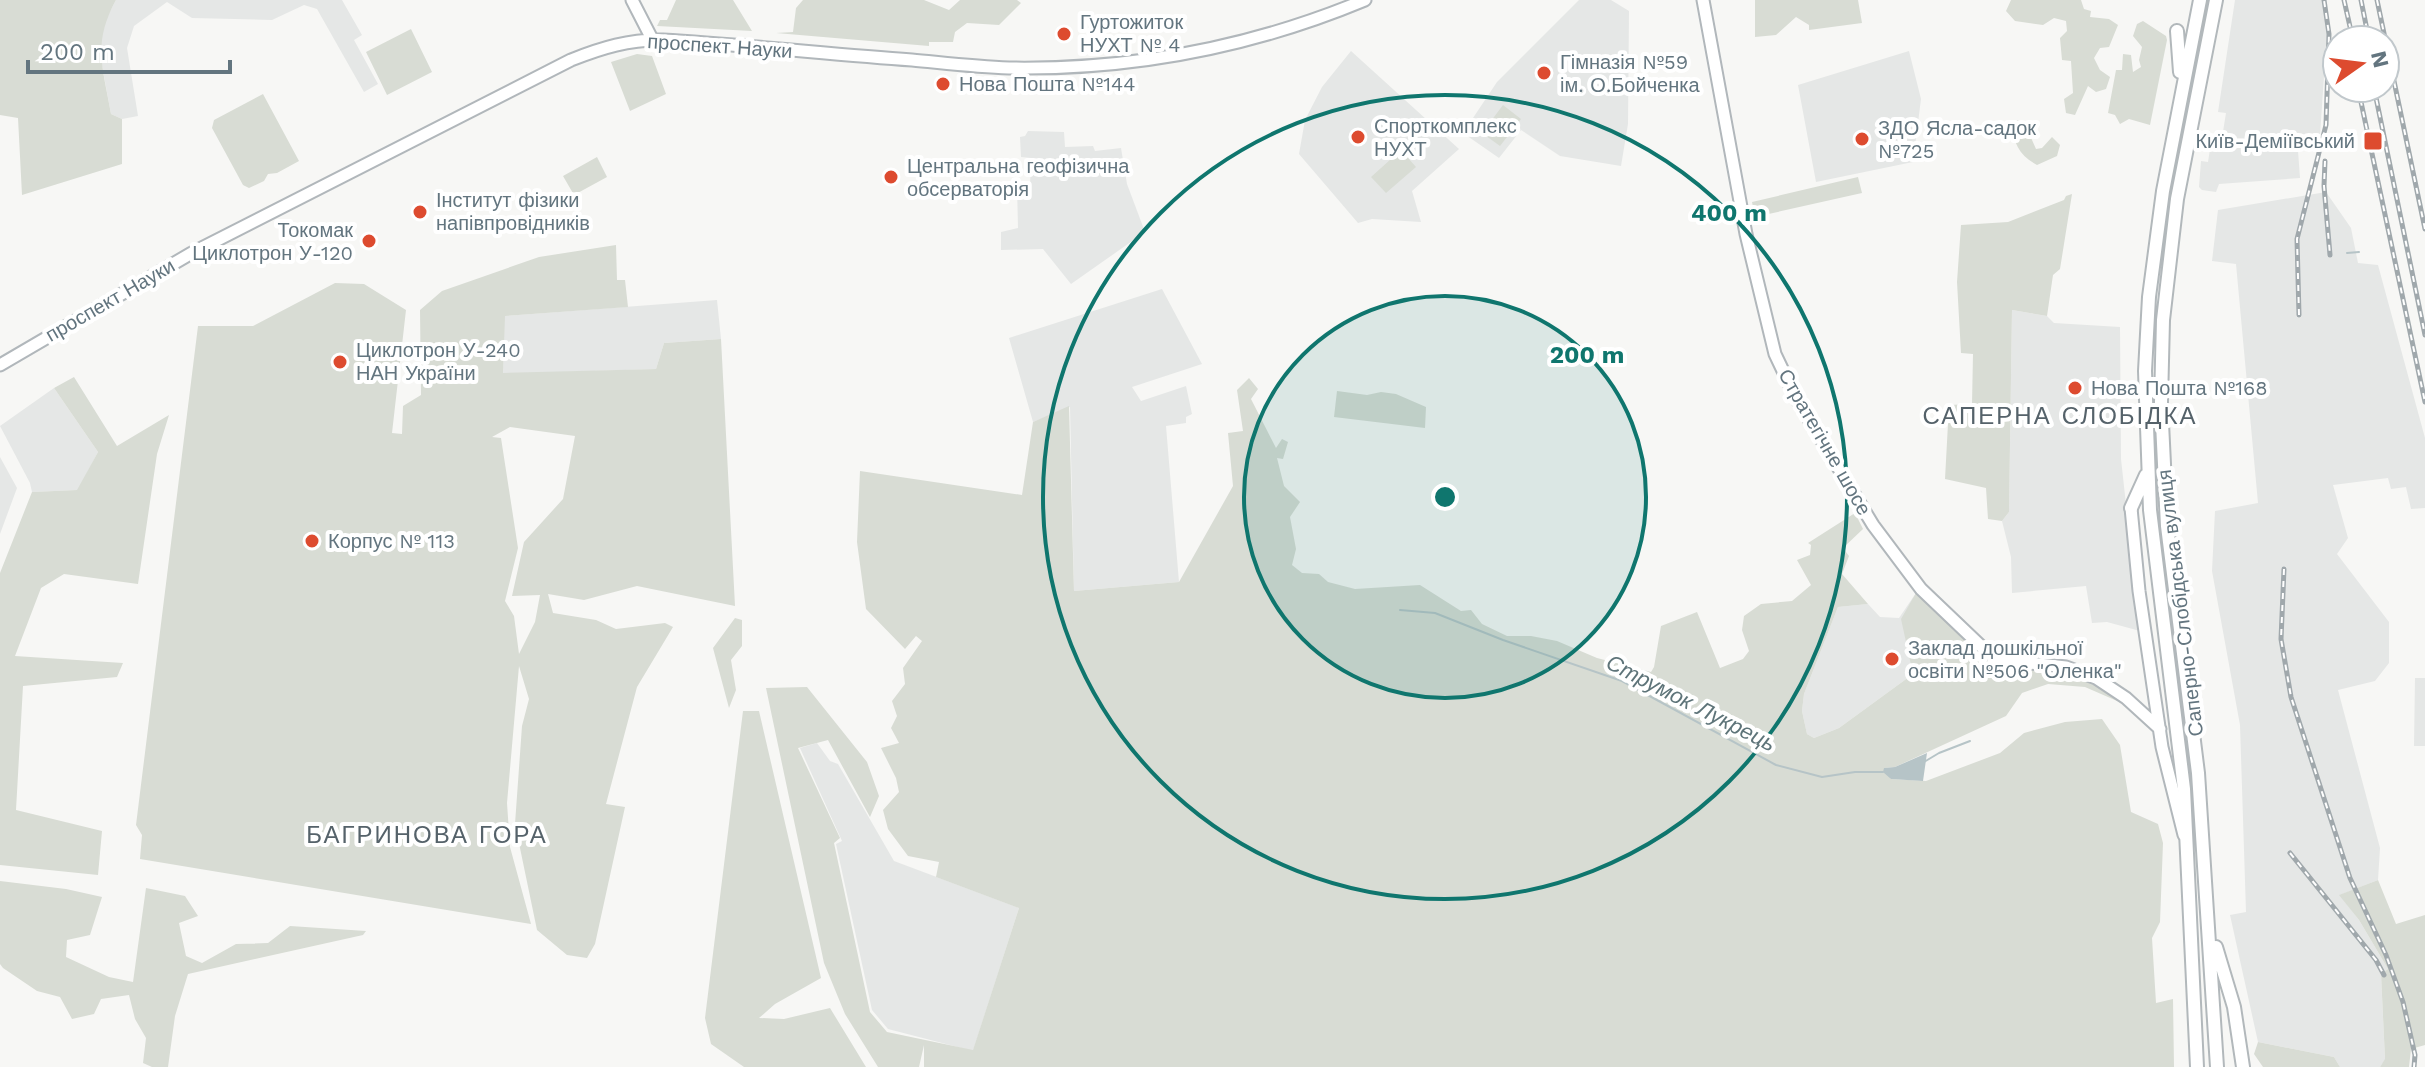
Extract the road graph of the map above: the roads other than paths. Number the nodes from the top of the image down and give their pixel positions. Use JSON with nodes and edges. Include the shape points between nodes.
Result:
{"nodes":[{"id":1,"x":632,"y":0,"type":"edge"},
{"id":2,"x":1365,"y":0,"type":"edge"},
{"id":3,"x":1703,"y":0,"type":"edge"},
{"id":4,"x":2200,"y":0,"type":"edge"},
{"id":5,"x":2216,"y":0,"type":"edge"},
{"id":6,"x":2177,"y":31,"type":"dead end"},
{"id":7,"x":652,"y":39,"type":"junction"},
{"id":8,"x":2181,"y":85,"type":"junction"},
{"id":9,"x":0,"y":365,"type":"edge"},
{"id":10,"x":2147,"y":472,"type":"junction"},
{"id":11,"x":2131,"y":508,"type":"joint"},
{"id":12,"x":2160,"y":729,"type":"junction"},
{"id":13,"x":2187,"y":846,"type":"junction"},
{"id":14,"x":2208,"y":913,"type":"junction"},
{"id":15,"x":2197,"y":1067,"type":"edge"},
{"id":16,"x":2217,"y":1067,"type":"edge"},
{"id":17,"x":2243,"y":1067,"type":"edge"}],
"edges":[{"from":1,"to":7,"type":"main road"},
{"from":2,"to":7,"type":"main road","name":"проспект Науки","via":[[1295,27],[1205,50],[1068,66],[1006,68]]},
{"from":3,"to":12,"type":"main road","name":"Стратегічне шосе","via":[[1771,339],[1791,388],[1856,498],[1908,575],[1986,651],[2002,660],[2066,667],[2096,678]]},
{"from":4,"to":8,"type":"main road","name":"Саперно-Слобідська вулиця"},
{"from":5,"to":14,"type":"main road","name":"Саперно-Слобідська вулиця","via":[[2177,199],[2161,357],[2167,526],[2195,731]]},
{"from":6,"to":8,"type":"main road"},
{"from":7,"to":9,"type":"main road","name":"проспект Науки","via":[[607,46],[571,60],[190,254]]},
{"from":8,"to":10,"type":"main road","name":"Саперно-Слобідська вулиця","via":[[2147,323]]},
{"from":10,"to":11,"type":"main road"},
{"from":10,"to":13,"type":"main road","name":"Саперно-Слобідська вулиця"},
{"from":11,"to":12,"type":"main road","name":"Саперно-Слобідська вулиця"},
{"from":12,"to":13,"type":"main road","name":"Саперно-Слобідська вулиця"},
{"from":13,"to":15,"type":"main road","name":"Саперно-Слобідська вулиця"},
{"from":14,"to":16,"type":"main road","name":"Саперно-Слобідська вулиця"},
{"from":14,"to":17,"type":"main road","via":[[2234,1007]]}]}
